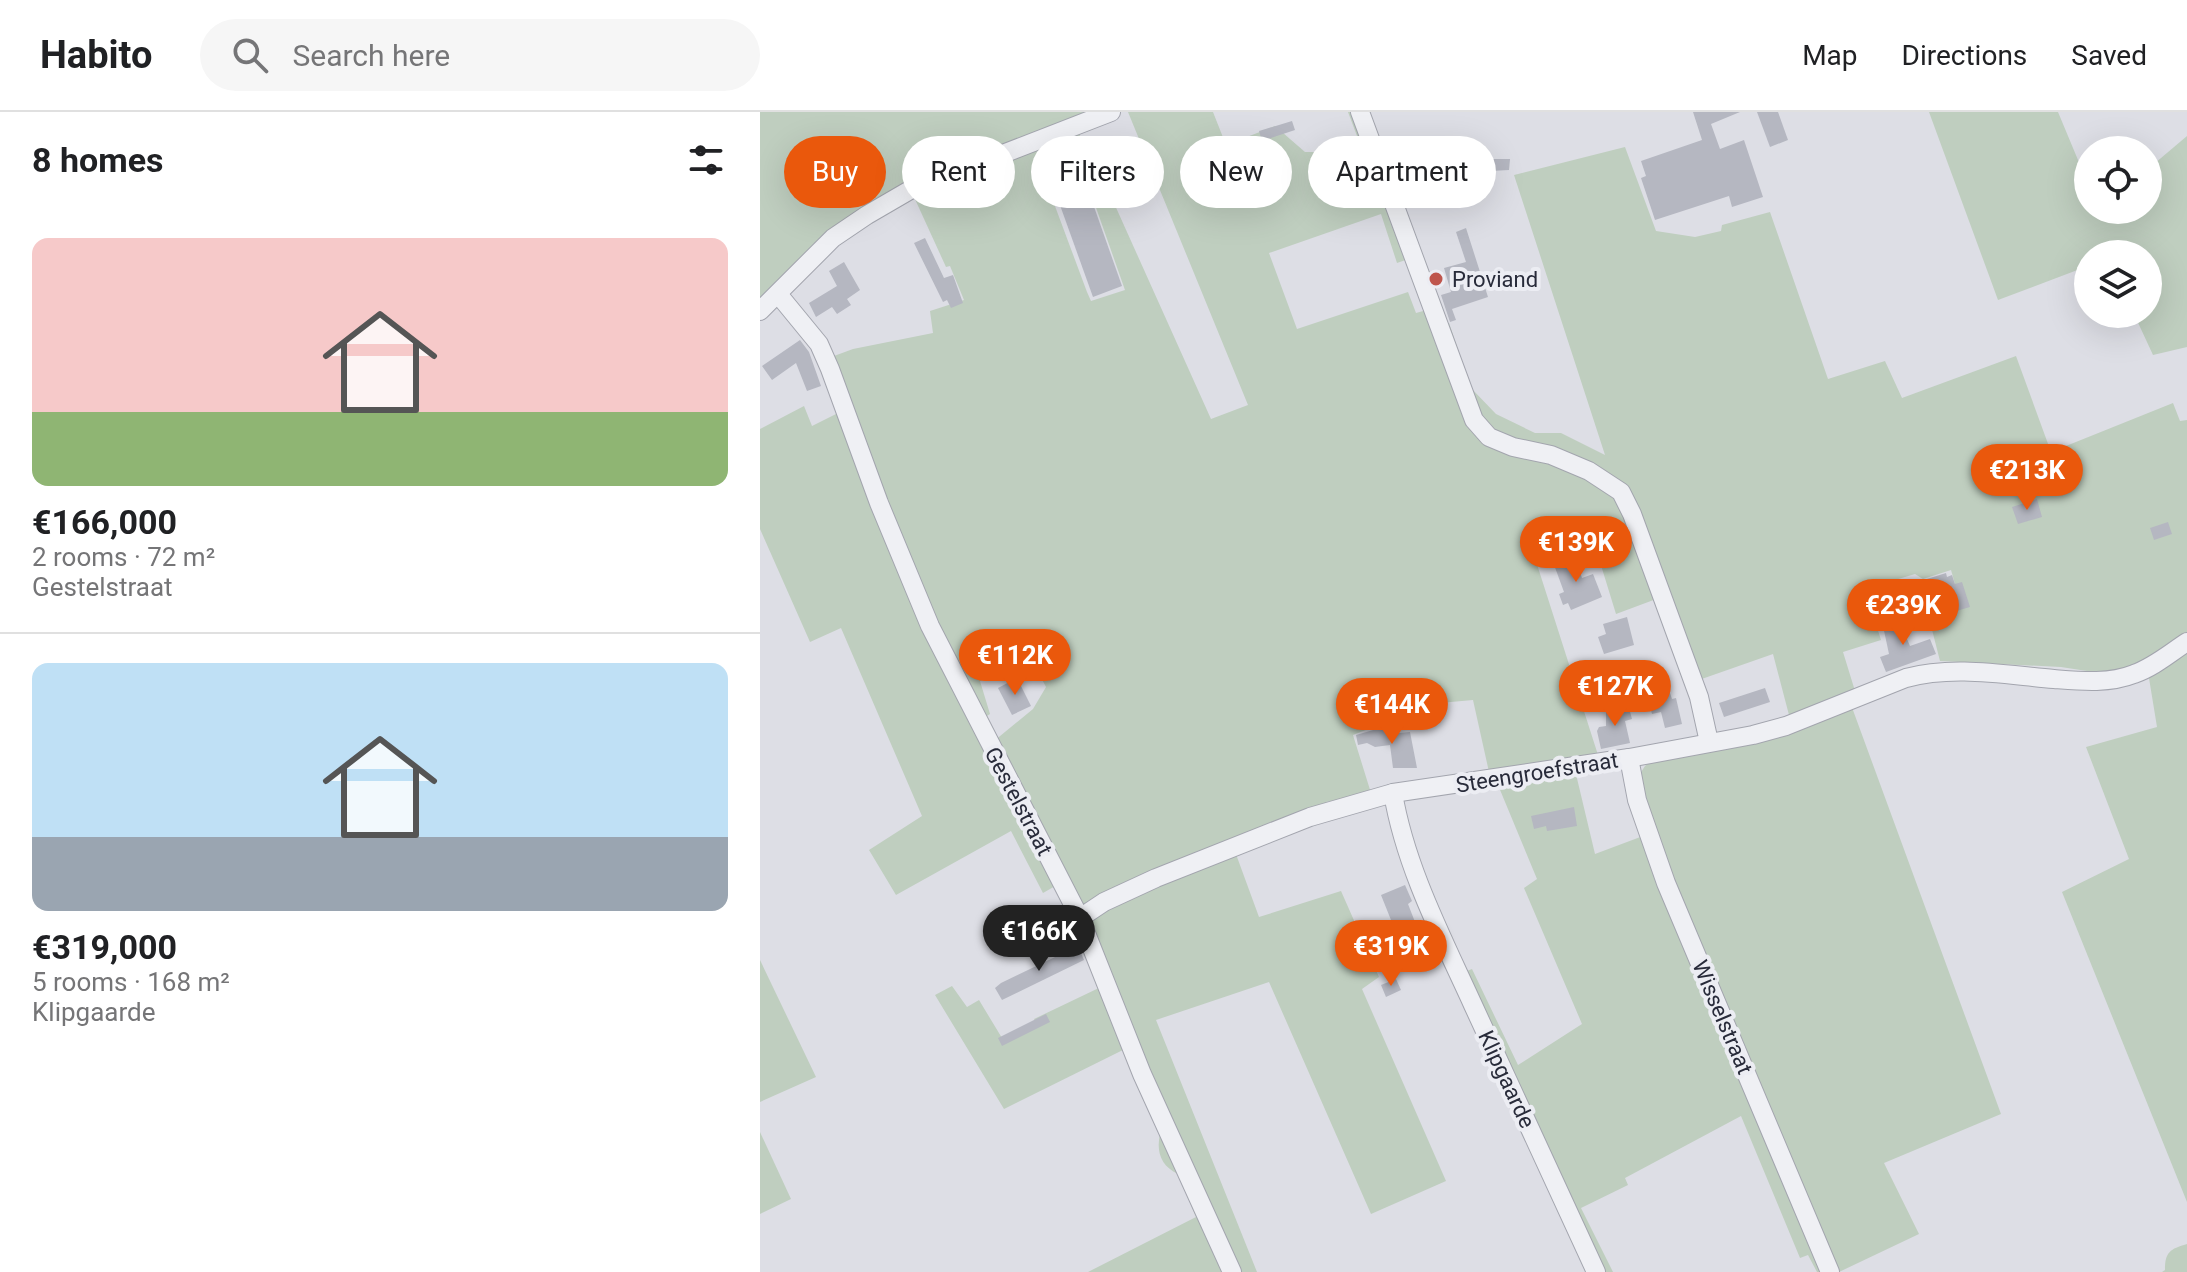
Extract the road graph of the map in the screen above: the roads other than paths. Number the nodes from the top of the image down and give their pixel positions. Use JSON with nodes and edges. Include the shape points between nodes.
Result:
{"nodes":[{"id":1,"x":1111,"y":112,"type":"edge"},
{"id":2,"x":1360,"y":112,"type":"edge"},
{"id":3,"x":778,"y":294,"type":"junction"},
{"id":4,"x":760,"y":311,"type":"edge"},
{"id":5,"x":2187,"y":642,"type":"edge"},
{"id":6,"x":1709,"y":742,"type":"junction"},
{"id":7,"x":1629,"y":758,"type":"junction"},
{"id":8,"x":1393,"y":793,"type":"junction"},
{"id":9,"x":1080,"y":918,"type":"junction"},
{"id":10,"x":1232,"y":1272,"type":"edge"},
{"id":11,"x":1596,"y":1272,"type":"edge"},
{"id":12,"x":1830,"y":1272,"type":"edge"}],
"edges":[{"from":1,"to":3,"type":"street","via":[[910,190],[833,238]]},
{"from":2,"to":6,"type":"street","via":[[1474,420],[1489,437],[1551,455],[1621,492],[1699,697]]},
{"from":3,"to":4,"type":"street"},
{"from":3,"to":9,"type":"street","name":"Gestelstraat","via":[[819,344],[930,626]]},
{"from":5,"to":6,"type":"street","name":"Steengroefstraat","via":[[2148,668],[2112,680],[1925,672],[1786,726]]},
{"from":6,"to":7,"type":"street","name":"Steengroefstraat"},
{"from":7,"to":8,"type":"street","name":"Steengroefstraat"},
{"from":7,"to":12,"type":"street","name":"Wisselstraat","via":[[1637,800],[1666,883]]},
{"from":8,"to":9,"type":"street","name":"Steengroefstraat","via":[[1239,845],[1104,902]]},
{"from":8,"to":11,"type":"street","name":"Klipgaarde","via":[[1413,866]]},
{"from":9,"to":10,"type":"street","name":"Gestelstraat","via":[[1142,1074]]}]}
